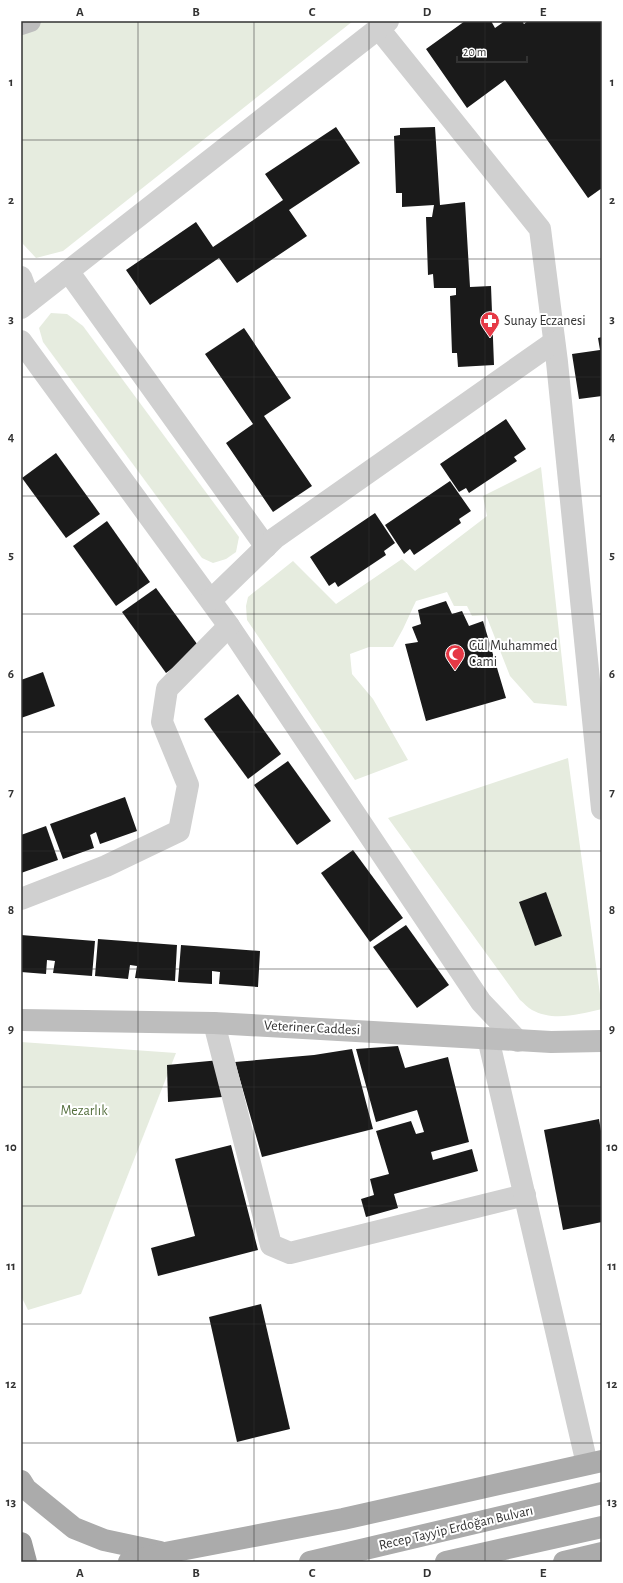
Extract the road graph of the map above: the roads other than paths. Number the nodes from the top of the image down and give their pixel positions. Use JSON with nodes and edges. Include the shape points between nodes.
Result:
{"nodes":[{"id":1,"x":30,"y":21,"type":"edge"},
{"id":2,"x":21,"y":24,"type":"edge"},
{"id":3,"x":383,"y":25,"type":"edge"},
{"id":4,"x":68,"y":271,"type":"junction"},
{"id":5,"x":21,"y":277,"type":"edge"},
{"id":6,"x":25,"y":305,"type":"edge"},
{"id":7,"x":21,"y":342,"type":"edge"},
{"id":8,"x":554,"y":342,"type":"junction"},
{"id":9,"x":266,"y":547,"type":"junction"},
{"id":10,"x":211,"y":600,"type":"junction"},
{"id":11,"x":229,"y":626,"type":"junction"},
{"id":12,"x":602,"y":809,"type":"edge"},
{"id":13,"x":21,"y":899,"type":"edge"},
{"id":14,"x":21,"y":1020,"type":"edge"},
{"id":15,"x":214,"y":1023,"type":"junction"},
{"id":16,"x":488,"y":1038,"type":"junction"},
{"id":17,"x":518,"y":1041,"type":"junction"},
{"id":18,"x":602,"y":1041,"type":"edge"},
{"id":19,"x":525,"y":1195,"type":"junction"},
{"id":20,"x":595,"y":1462,"type":"edge"},
{"id":21,"x":21,"y":1481,"type":"edge"},
{"id":22,"x":602,"y":1493,"type":"edge"},
{"id":23,"x":602,"y":1527,"type":"edge"},
{"id":24,"x":21,"y":1542,"type":"edge"},
{"id":25,"x":602,"y":1553,"type":"edge"},
{"id":26,"x":159,"y":1558,"type":"edge"},
{"id":27,"x":26,"y":1562,"type":"edge"},
{"id":28,"x":129,"y":1562,"type":"edge"},
{"id":29,"x":310,"y":1562,"type":"edge"},
{"id":30,"x":446,"y":1562,"type":"edge"},
{"id":31,"x":564,"y":1562,"type":"edge"}],
"edges":[{"from":1,"to":2,"type":"main road"},
{"from":3,"to":4,"type":"street"},
{"from":3,"to":8,"type":"street","via":[[540,229]]},
{"from":4,"to":6,"type":"street"},
{"from":4,"to":9,"type":"street"},
{"from":5,"to":6,"type":"street"},
{"from":7,"to":10,"type":"street"},
{"from":8,"to":9,"type":"street","via":[[275,538]]},
{"from":8,"to":12,"type":"street"},
{"from":9,"to":10,"type":"street"},
{"from":10,"to":11,"type":"street"},
{"from":11,"to":13,"type":"street","via":[[167,689],[162,722],[188,785],[179,831],[106,866]]},
{"from":11,"to":17,"type":"street","via":[[481,1002]]},
{"from":14,"to":15,"type":"main road","name":"Veteriner Caddesi"},
{"from":15,"to":16,"type":"main road","name":"Veteriner Caddesi"},
{"from":15,"to":19,"type":"street","via":[[271,1246],[290,1253]]},
{"from":16,"to":17,"type":"main road","name":"Veteriner Caddesi"},
{"from":16,"to":19,"type":"street"},
{"from":17,"to":18,"type":"main road","name":"Veteriner Caddesi"},
{"from":19,"to":20,"type":"street"},
{"from":20,"to":26,"type":"main road"},
{"from":21,"to":26,"type":"main road","via":[[26,1489],[74,1528]]},
{"from":22,"to":29,"type":"main road","name":"Recep Tayyip Erdoğan Bulvarı"},
{"from":23,"to":30,"type":"main road"},
{"from":24,"to":27,"type":"highway"},
{"from":25,"to":31,"type":"main road"},
{"from":26,"to":28,"type":"main road"}]}
